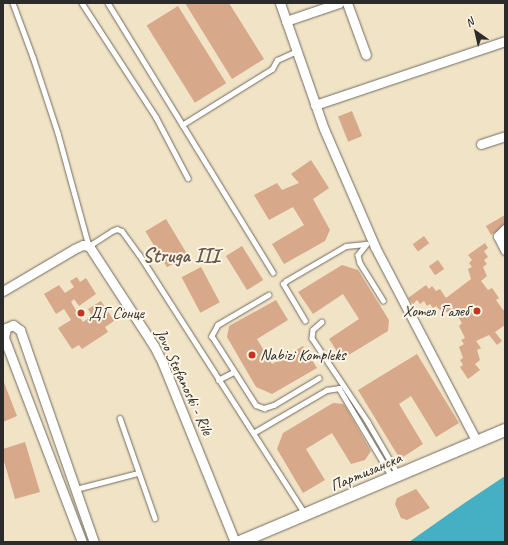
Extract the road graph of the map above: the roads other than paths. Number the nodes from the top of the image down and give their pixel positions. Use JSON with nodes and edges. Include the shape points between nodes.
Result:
{"nodes":[{"id":1,"x":12,"y":3,"type":"edge"},
{"id":2,"x":82,"y":3,"type":"edge"},
{"id":3,"x":108,"y":3,"type":"edge"},
{"id":4,"x":280,"y":3,"type":"edge"},
{"id":5,"x":339,"y":3,"type":"edge"},
{"id":6,"x":347,"y":3,"type":"edge"},
{"id":7,"x":286,"y":21,"type":"junction"},
{"id":8,"x":505,"y":41,"type":"edge"},
{"id":9,"x":297,"y":51,"type":"junction"},
{"id":10,"x":366,"y":55,"type":"dead end"},
{"id":11,"x":315,"y":105,"type":"junction"},
{"id":12,"x":182,"y":125,"type":"junction"},
{"id":13,"x":505,"y":136,"type":"edge"},
{"id":14,"x":481,"y":144,"type":"dead end"},
{"id":15,"x":188,"y":178,"type":"dead end"},
{"id":16,"x":505,"y":229,"type":"edge"},
{"id":17,"x":369,"y":243,"type":"junction"},
{"id":18,"x":89,"y":246,"type":"junction"},
{"id":19,"x":505,"y":250,"type":"edge"},
{"id":20,"x":273,"y":272,"type":"dead end"},
{"id":21,"x":3,"y":291,"type":"edge"},
{"id":22,"x":269,"y":295,"type":"dead end"},
{"id":23,"x":383,"y":300,"type":"dead end"},
{"id":24,"x":305,"y":321,"type":"dead end"},
{"id":25,"x":322,"y":322,"type":"dead end"},
{"id":26,"x":3,"y":337,"type":"edge"},
{"id":27,"x":234,"y":372,"type":"junction"},
{"id":28,"x":319,"y":378,"type":"dead end"},
{"id":29,"x":218,"y":380,"type":"junction"},
{"id":30,"x":120,"y":418,"type":"dead end"},
{"id":31,"x":505,"y":430,"type":"edge"},
{"id":32,"x":253,"y":433,"type":"junction"},
{"id":33,"x":477,"y":442,"type":"junction"},
{"id":34,"x":138,"y":473,"type":"junction"},
{"id":35,"x":395,"y":477,"type":"junction"},
{"id":36,"x":76,"y":490,"type":"junction"},
{"id":37,"x":306,"y":515,"type":"junction"},
{"id":38,"x":155,"y":518,"type":"dead end"},
{"id":39,"x":82,"y":542,"type":"edge"},
{"id":40,"x":94,"y":542,"type":"edge"},
{"id":41,"x":235,"y":542,"type":"edge"},
{"id":42,"x":240,"y":542,"type":"edge"}],
"edges":[{"from":1,"to":18,"type":"lane","via":[[34,57]]},
{"from":2,"to":15,"type":"lane","via":[[156,116]]},
{"from":3,"to":12,"type":"lane"},
{"from":4,"to":7,"type":"street"},
{"from":5,"to":7,"type":"street"},
{"from":6,"to":10,"type":"street"},
{"from":7,"to":9,"type":"street"},
{"from":8,"to":11,"type":"street"},
{"from":9,"to":11,"type":"street"},
{"from":9,"to":12,"type":"lane","via":[[277,60],[272,69]]},
{"from":11,"to":17,"type":"street"},
{"from":12,"to":20,"type":"lane"},
{"from":13,"to":14,"type":"street"},
{"from":16,"to":19,"type":"street","via":[[498,236]]},
{"from":17,"to":23,"type":"lane","via":[[358,255],[360,263]]},
{"from":17,"to":24,"type":"lane","via":[[346,246],[283,284]]},
{"from":17,"to":33,"type":"street"},
{"from":18,"to":21,"type":"street","via":[[83,245],[74,249]]},
{"from":18,"to":29,"type":"lane","via":[[112,231],[117,229],[122,232],[139,254]]},
{"from":18,"to":41,"type":"street","name":"Jovo Stefanoski - Rile","via":[[160,358],[210,475]]},
{"from":22,"to":27,"type":"lane","via":[[218,325],[213,331],[212,336]]},
{"from":25,"to":35,"type":"lane","via":[[313,330],[312,338],[368,422]]},
{"from":26,"to":36,"type":"street","via":[[6,328],[13,325],[20,330]]},
{"from":26,"to":39,"type":"street"},
{"from":27,"to":28,"type":"lane","via":[[256,405],[264,408],[274,405]]},
{"from":27,"to":29,"type":"lane"},
{"from":29,"to":32,"type":"lane"},
{"from":30,"to":34,"type":"lane"},
{"from":31,"to":33,"type":"main road","name":"Партизанска"},
{"from":32,"to":35,"type":"lane","via":[[327,390],[339,388]]},
{"from":32,"to":37,"type":"lane"},
{"from":33,"to":35,"type":"main road","name":"Партизанска"},
{"from":34,"to":36,"type":"lane"},
{"from":34,"to":38,"type":"lane"},
{"from":35,"to":37,"type":"main road","name":"Партизанска"},
{"from":36,"to":40,"type":"street"},
{"from":37,"to":42,"type":"main road","name":"Партизанска"}]}
